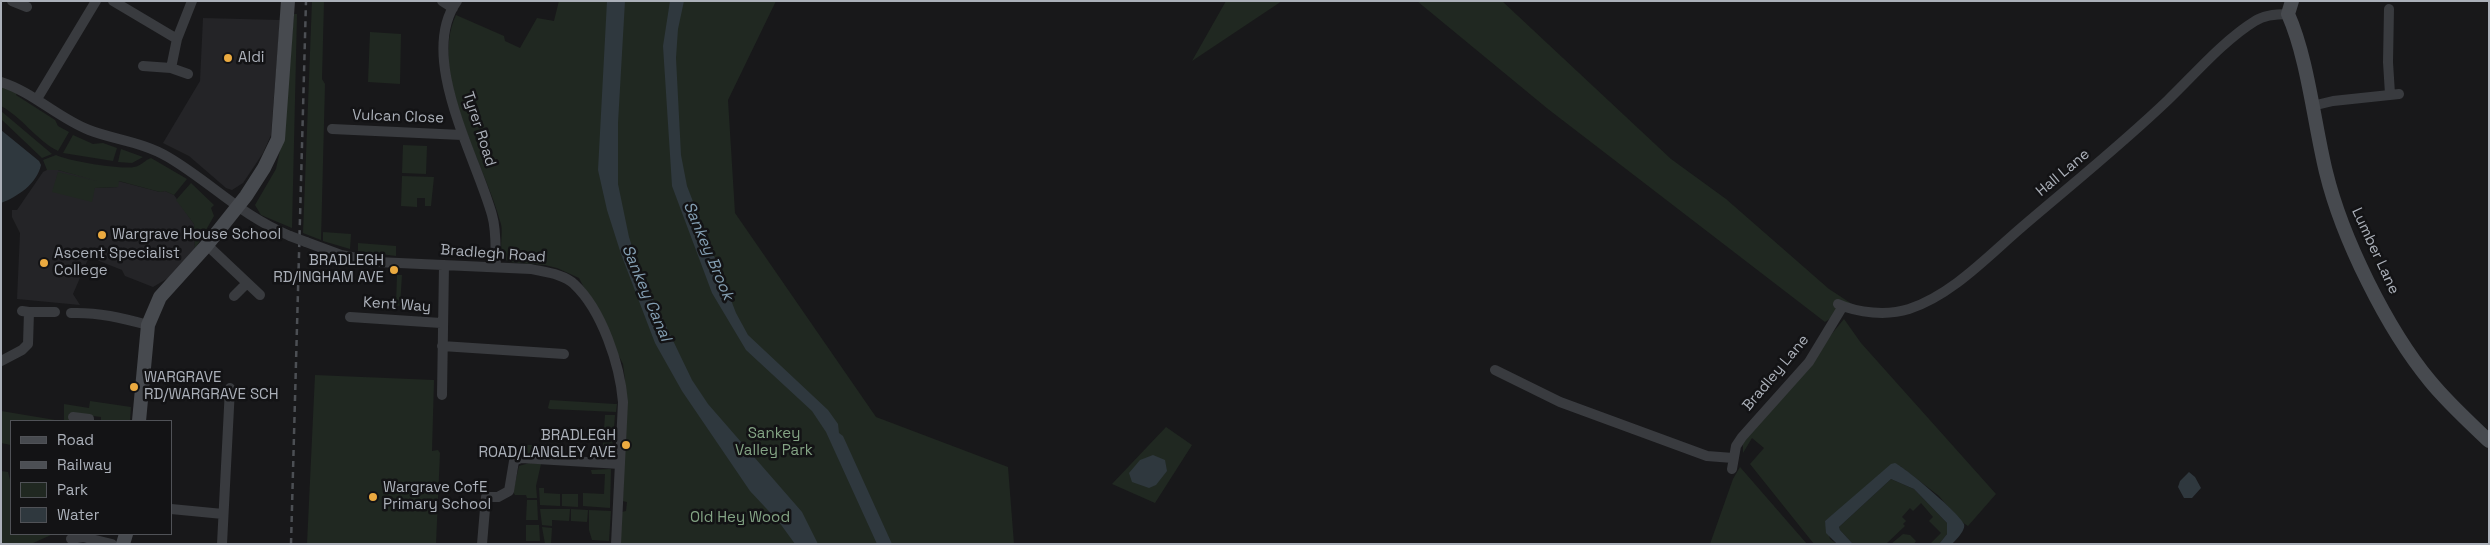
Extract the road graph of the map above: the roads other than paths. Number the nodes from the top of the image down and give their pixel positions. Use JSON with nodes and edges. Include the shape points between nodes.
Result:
{"nodes":[{"id":1,"x":13,"y":1,"type":"edge"},
{"id":2,"x":96,"y":1,"type":"edge"},
{"id":3,"x":113,"y":1,"type":"edge"},
{"id":4,"x":192,"y":1,"type":"edge"},
{"id":5,"x":288,"y":1,"type":"edge"},
{"id":6,"x":442,"y":1,"type":"edge"},
{"id":7,"x":455,"y":5,"type":"edge"},
{"id":8,"x":27,"y":7,"type":"dead end"},
{"id":9,"x":2290,"y":8,"type":"edge"},
{"id":10,"x":2389,"y":9,"type":"dead end"},
{"id":11,"x":178,"y":39,"type":"junction"},
{"id":12,"x":143,"y":66,"type":"dead end"},
{"id":13,"x":171,"y":68,"type":"junction"},
{"id":14,"x":188,"y":74,"type":"dead end"},
{"id":15,"x":1,"y":82,"type":"edge"},
{"id":16,"x":37,"y":99,"type":"junction"},
{"id":17,"x":2312,"y":106,"type":"junction"},
{"id":18,"x":332,"y":129,"type":"dead end"},
{"id":19,"x":462,"y":134,"type":"junction"},
{"id":20,"x":237,"y":208,"type":"junction"},
{"id":21,"x":207,"y":245,"type":"junction"},
{"id":22,"x":444,"y":264,"type":"junction"},
{"id":23,"x":496,"y":268,"type":"junction"},
{"id":24,"x":247,"y":283,"type":"junction"},
{"id":25,"x":260,"y":295,"type":"dead end"},
{"id":26,"x":234,"y":296,"type":"dead end"},
{"id":27,"x":1840,"y":305,"type":"joint"},
{"id":28,"x":55,"y":312,"type":"dead end"},
{"id":29,"x":71,"y":314,"type":"dead end"},
{"id":30,"x":350,"y":317,"type":"dead end"},
{"id":31,"x":441,"y":323,"type":"junction"},
{"id":32,"x":148,"y":325,"type":"junction"},
{"id":33,"x":442,"y":346,"type":"junction"},
{"id":34,"x":564,"y":354,"type":"dead end"},
{"id":35,"x":1,"y":361,"type":"edge"},
{"id":36,"x":1495,"y":370,"type":"dead end"},
{"id":37,"x":230,"y":388,"type":"dead end"},
{"id":38,"x":442,"y":395,"type":"dead end"},
{"id":39,"x":73,"y":417,"type":"dead end"},
{"id":40,"x":89,"y":420,"type":"edge"},
{"id":41,"x":139,"y":420,"type":"edge"},
{"id":42,"x":2489,"y":441,"type":"edge"},
{"id":43,"x":1733,"y":458,"type":"junction"},
{"id":44,"x":620,"y":464,"type":"junction"},
{"id":45,"x":1732,"y":469,"type":"dead end"},
{"id":46,"x":172,"y":509,"type":"edge"},
{"id":47,"x":223,"y":514,"type":"junction"},
{"id":48,"x":68,"y":539,"type":"edge"},
{"id":49,"x":112,"y":544,"type":"edge"},
{"id":50,"x":222,"y":544,"type":"edge"},
{"id":51,"x":482,"y":544,"type":"edge"},
{"id":52,"x":616,"y":544,"type":"edge"}],
"edges":[{"from":1,"to":8,"type":"street"},
{"from":2,"to":16,"type":"street"},
{"from":3,"to":11,"type":"street"},
{"from":4,"to":11,"type":"street"},
{"from":5,"to":20,"type":"street","via":[[278,139],[264,168]]},
{"from":6,"to":7,"type":"street"},
{"from":7,"to":19,"type":"street","name":"Tyrer Road","via":[[443,34],[442,51]]},
{"from":9,"to":17,"type":"street","name":"Lumber Lane"},
{"from":9,"to":27,"type":"street","name":"Hall Lane","via":[[2261,18],[2240,33],[2135,131],[1967,274],[1936,296],[1898,312],[1860,310]]},
{"from":10,"to":17,"type":"street","via":[[2388,62],[2394,94]]},
{"from":11,"to":13,"type":"street"},
{"from":12,"to":13,"type":"street"},
{"from":13,"to":14,"type":"street"},
{"from":15,"to":16,"type":"street","name":"Bradlegh Road"},
{"from":16,"to":20,"type":"street","name":"Bradlegh Road","via":[[88,130],[146,146],[168,157]]},
{"from":17,"to":42,"type":"street","name":"Lumber Lane","via":[[2326,174],[2343,228],[2361,267],[2410,355],[2431,382]]},
{"from":18,"to":19,"type":"street","name":"Vulcan Close"},
{"from":19,"to":23,"type":"street","name":"Tyrer Road","via":[[492,216],[496,233]]},
{"from":20,"to":21,"type":"street"},
{"from":20,"to":22,"type":"street","name":"Bradlegh Road","bridge":true,"via":[[290,236],[362,260]]},
{"from":21,"to":24,"type":"street"},
{"from":21,"to":32,"type":"street","via":[[160,297]]},
{"from":22,"to":23,"type":"street","name":"Bradlegh Road"},
{"from":22,"to":31,"type":"street"},
{"from":23,"to":44,"type":"street","name":"Bradlegh Road","via":[[531,269],[553,274],[574,283],[591,306],[613,350],[621,380]]},
{"from":24,"to":25,"type":"street"},
{"from":24,"to":26,"type":"street"},
{"from":27,"to":43,"type":"street","name":"Bradley Lane","via":[[1809,362],[1742,437]]},
{"from":28,"to":35,"type":"street","via":[[25,312],[28,344]]},
{"from":29,"to":32,"type":"street","via":[[115,316]]},
{"from":30,"to":31,"type":"street","name":"Kent Way"},
{"from":31,"to":33,"type":"street"},
{"from":32,"to":41,"type":"street"},
{"from":33,"to":34,"type":"street"},
{"from":33,"to":38,"type":"street"},
{"from":36,"to":43,"type":"street","via":[[1560,402],[1707,456]]},
{"from":37,"to":47,"type":"street"},
{"from":39,"to":40,"type":"street"},
{"from":43,"to":45,"type":"street","name":"Bradley Lane"},
{"from":44,"to":51,"type":"street","via":[[521,458],[514,461],[509,491],[498,497],[486,497]]},
{"from":44,"to":52,"type":"street","name":"Bradlegh Road"},
{"from":46,"to":47,"type":"street"},
{"from":47,"to":50,"type":"street"},
{"from":48,"to":49,"type":"street","via":[[83,537]]}]}
